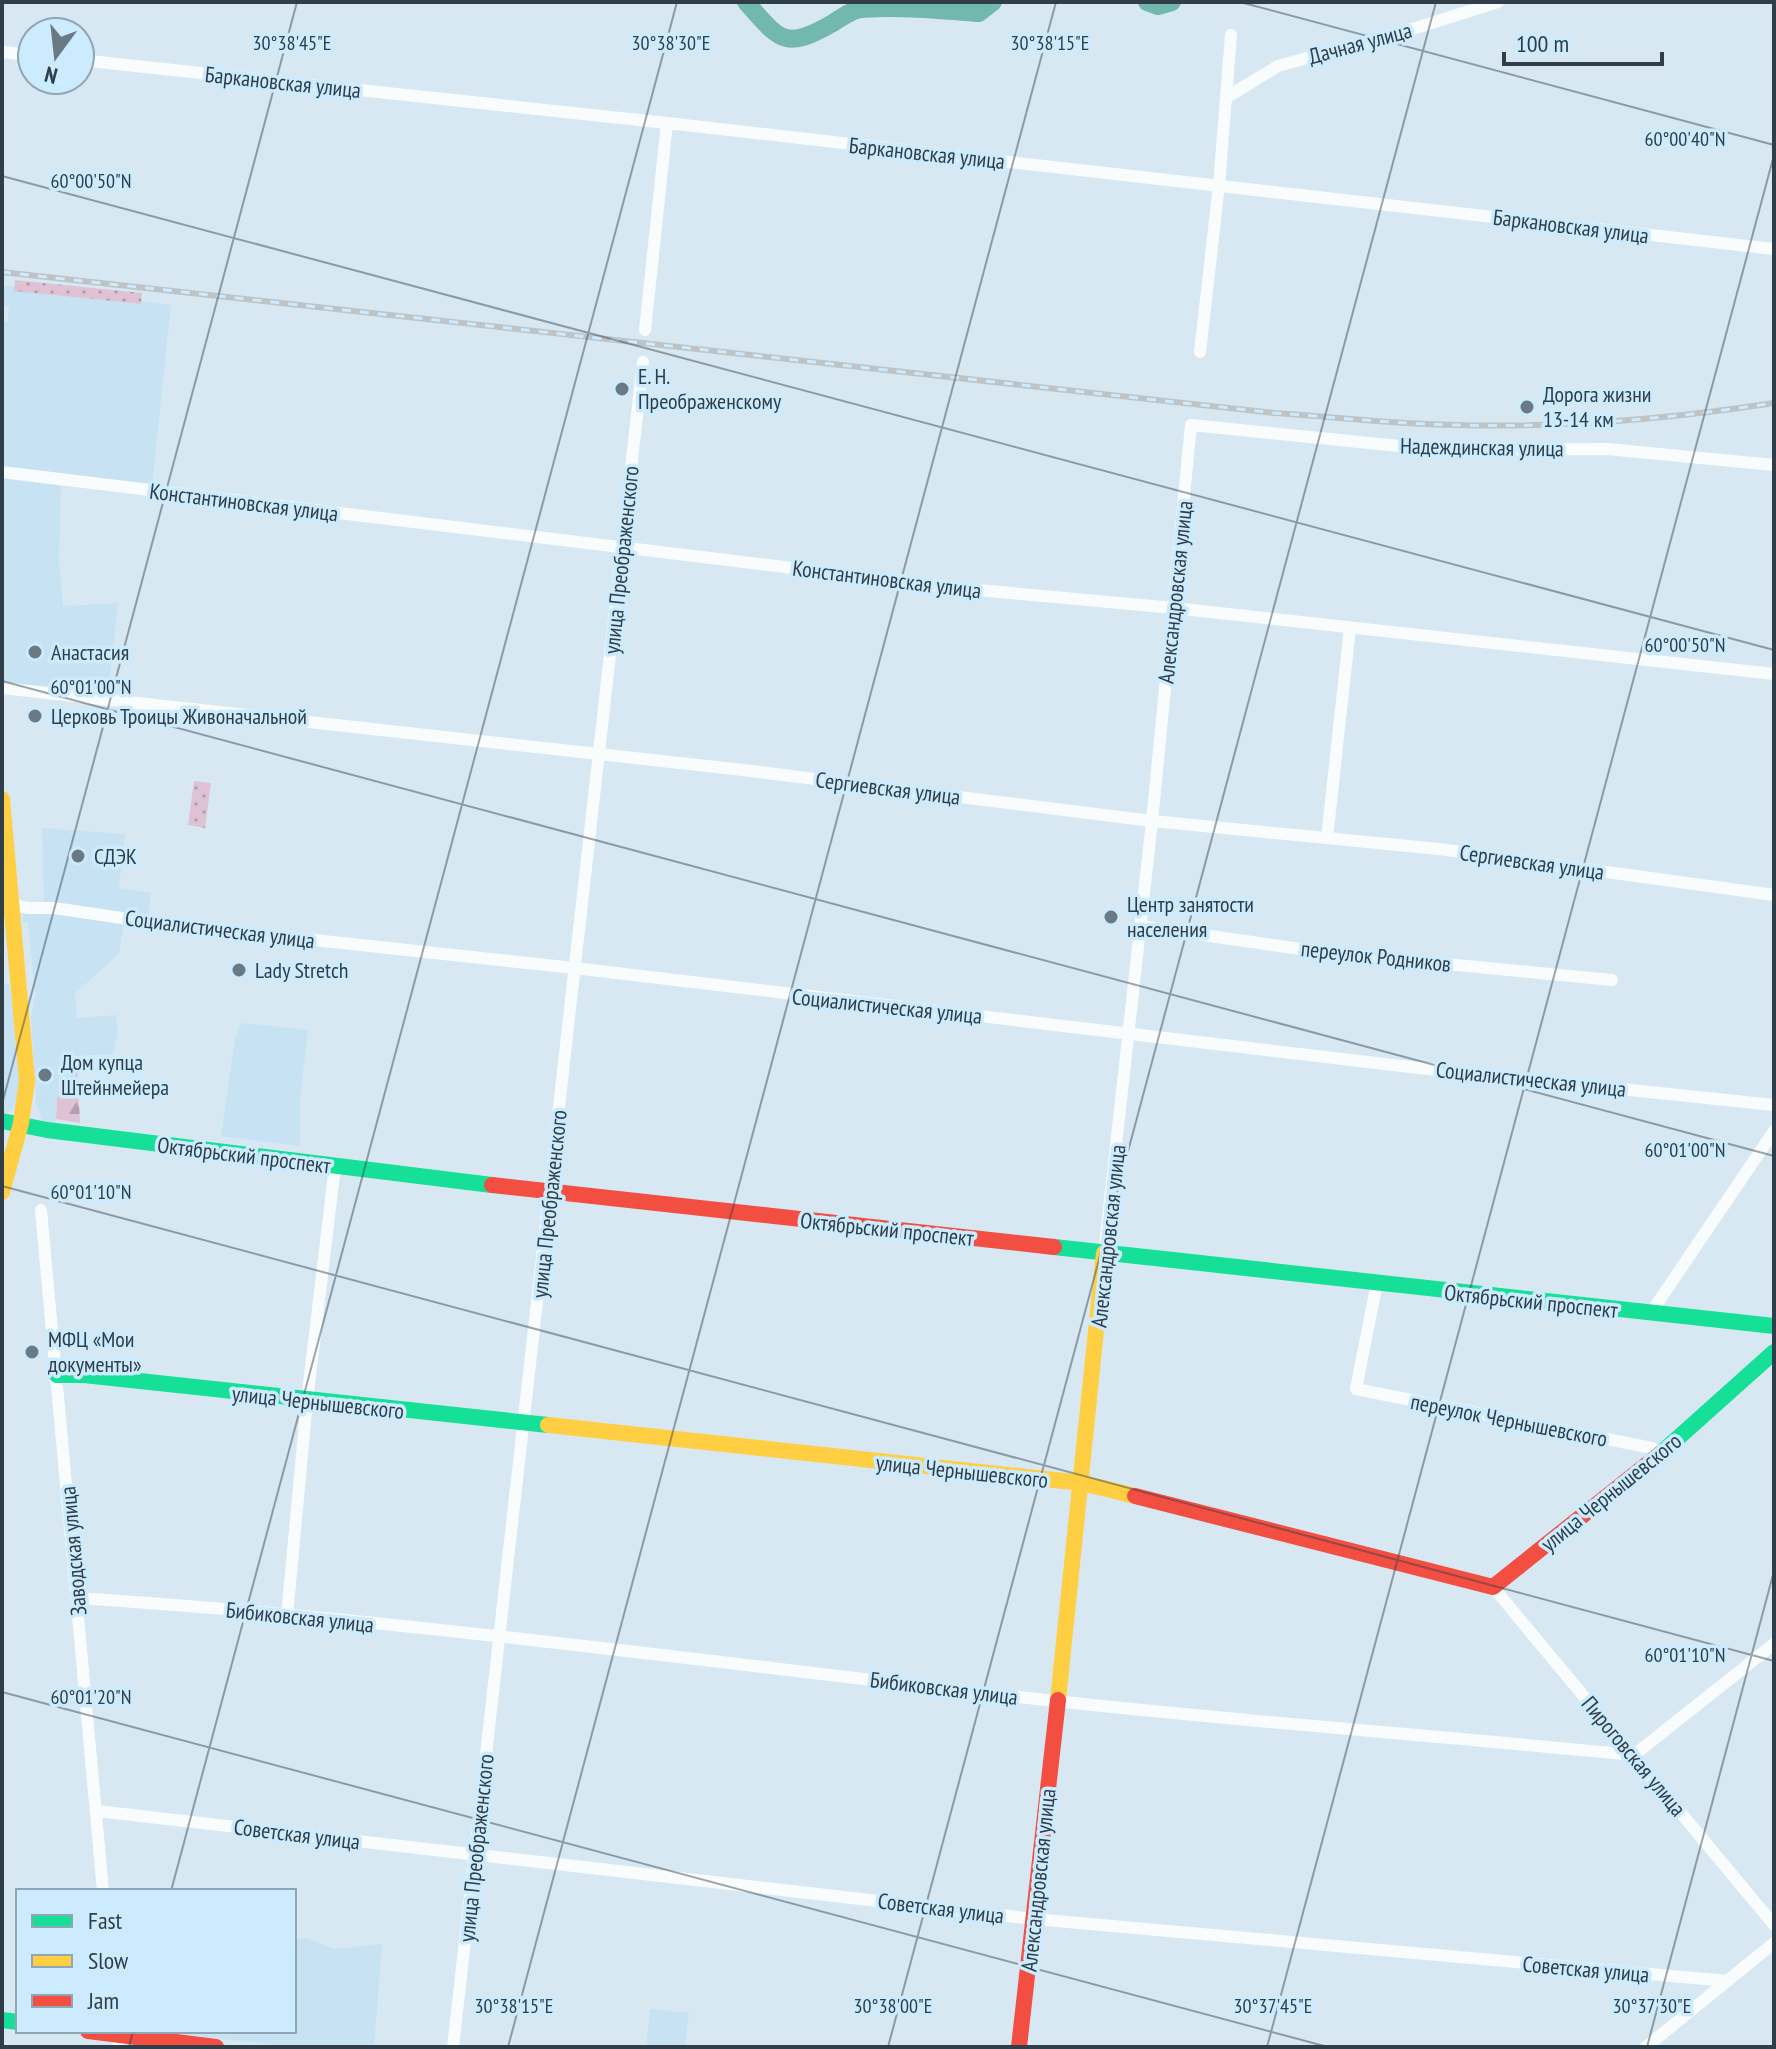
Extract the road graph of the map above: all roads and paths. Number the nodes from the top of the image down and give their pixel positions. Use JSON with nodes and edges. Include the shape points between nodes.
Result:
{"nodes":[{"id":1,"x":1498,"y":2,"type":"edge"},
{"id":2,"x":1231,"y":35,"type":"dead end"},
{"id":3,"x":96,"y":62,"type":"edge"},
{"id":4,"x":1227,"y":97,"type":"junction"},
{"id":5,"x":667,"y":123,"type":"junction"},
{"id":6,"x":1219,"y":185,"type":"junction"},
{"id":7,"x":1774,"y":249,"type":"edge"},
{"id":8,"x":645,"y":330,"type":"dead end"},
{"id":9,"x":1200,"y":352,"type":"dead end"},
{"id":10,"x":643,"y":362,"type":"dead end"},
{"id":11,"x":1191,"y":425,"type":"joint"},
{"id":12,"x":1774,"y":465,"type":"edge"},
{"id":13,"x":2,"y":472,"type":"edge"},
{"id":14,"x":623,"y":547,"type":"junction"},
{"id":15,"x":1174,"y":608,"type":"junction"},
{"id":16,"x":1350,"y":628,"type":"junction"},
{"id":17,"x":1774,"y":674,"type":"edge"},
{"id":18,"x":2,"y":688,"type":"edge"},
{"id":19,"x":598,"y":754,"type":"junction"},
{"id":20,"x":2,"y":799,"type":"edge"},
{"id":21,"x":1152,"y":821,"type":"junction"},
{"id":22,"x":1327,"y":838,"type":"junction"},
{"id":23,"x":1774,"y":895,"type":"edge"},
{"id":24,"x":7,"y":903,"type":"edge"},
{"id":25,"x":1140,"y":926,"type":"junction"},
{"id":26,"x":574,"y":968,"type":"junction"},
{"id":27,"x":1612,"y":980,"type":"dead end"},
{"id":28,"x":1128,"y":1033,"type":"junction"},
{"id":29,"x":1774,"y":1105,"type":"edge"},
{"id":30,"x":2,"y":1121,"type":"edge"},
{"id":31,"x":22,"y":1125,"type":"junction"},
{"id":32,"x":1774,"y":1131,"type":"edge"},
{"id":33,"x":335,"y":1166,"type":"junction"},
{"id":34,"x":2,"y":1192,"type":"edge"},
{"id":35,"x":551,"y":1192,"type":"junction"},
{"id":36,"x":41,"y":1210,"type":"dead end"},
{"id":37,"x":1104,"y":1253,"type":"junction"},
{"id":38,"x":1377,"y":1283,"type":"junction"},
{"id":39,"x":1650,"y":1314,"type":"junction"},
{"id":40,"x":1774,"y":1326,"type":"edge"},
{"id":41,"x":1774,"y":1352,"type":"edge"},
{"id":42,"x":57,"y":1375,"type":"junction"},
{"id":43,"x":307,"y":1401,"type":"junction"},
{"id":44,"x":525,"y":1425,"type":"junction"},
{"id":45,"x":1661,"y":1453,"type":"junction"},
{"id":46,"x":1082,"y":1483,"type":"junction"},
{"id":47,"x":1493,"y":1587,"type":"junction"},
{"id":48,"x":77,"y":1598,"type":"junction"},
{"id":49,"x":287,"y":1616,"type":"junction"},
{"id":50,"x":499,"y":1636,"type":"junction"},
{"id":51,"x":1774,"y":1644,"type":"edge"},
{"id":52,"x":1057,"y":1701,"type":"junction"},
{"id":53,"x":1634,"y":1755,"type":"junction"},
{"id":54,"x":97,"y":1811,"type":"junction"},
{"id":55,"x":476,"y":1854,"type":"junction"},
{"id":56,"x":103,"y":1889,"type":"edge"},
{"id":57,"x":1034,"y":1919,"type":"junction"},
{"id":58,"x":1774,"y":1925,"type":"edge"},
{"id":59,"x":1774,"y":1943,"type":"edge"},
{"id":60,"x":1728,"y":1981,"type":"junction"},
{"id":61,"x":104,"y":2033,"type":"edge"},
{"id":62,"x":216,"y":2047,"type":"edge"},
{"id":63,"x":453,"y":2047,"type":"edge"},
{"id":64,"x":1019,"y":2047,"type":"edge"},
{"id":65,"x":1646,"y":2047,"type":"edge"}],
"edges":[{"from":1,"to":4,"type":"street","name":"Дачная улица","via":[[1278,66]]},
{"from":2,"to":4,"type":"street"},
{"from":3,"to":5,"type":"street","name":"Баркановская улица"},
{"from":4,"to":6,"type":"street"},
{"from":5,"to":6,"type":"street","name":"Баркановская улица"},
{"from":5,"to":8,"type":"street"},
{"from":6,"to":7,"type":"street","name":"Баркановская улица"},
{"from":6,"to":9,"type":"street"},
{"from":10,"to":14,"type":"street","name":"улица Преображенского"},
{"from":11,"to":12,"type":"street","name":"Надеждинская улица","via":[[1399,446],[1607,449]]},
{"from":11,"to":15,"type":"street","name":"Александровская улица"},
{"from":13,"to":14,"type":"street","name":"Константиновская улица"},
{"from":14,"to":15,"type":"street","name":"Константиновская улица"},
{"from":14,"to":19,"type":"street","name":"улица Преображенского"},
{"from":15,"to":16,"type":"street","name":"Константиновская улица"},
{"from":15,"to":21,"type":"street","name":"Александровская улица"},
{"from":16,"to":17,"type":"street","name":"Константиновская улица"},
{"from":16,"to":22,"type":"street"},
{"from":18,"to":19,"type":"street","name":"Сергиевская улица"},
{"from":19,"to":21,"type":"street","name":"Сергиевская улица"},
{"from":19,"to":26,"type":"street","name":"улица Преображенского"},
{"from":20,"to":24,"type":"street"},
{"from":21,"to":22,"type":"street","name":"Сергиевская улица"},
{"from":21,"to":25,"type":"street","name":"Александровская улица"},
{"from":22,"to":23,"type":"street","name":"Сергиевская улица"},
{"from":24,"to":26,"type":"street","name":"Социалистическая улица"},
{"from":24,"to":31,"type":"street","via":[[27,1081]]},
{"from":25,"to":27,"type":"street","name":"переулок Родников","via":[[1322,952]]},
{"from":25,"to":28,"type":"street","name":"Александровская улица"},
{"from":26,"to":28,"type":"street","name":"Социалистическая улица"},
{"from":26,"to":35,"type":"street","name":"улица Преображенского"},
{"from":28,"to":29,"type":"street","name":"Социалистическая улица"},
{"from":28,"to":37,"type":"street","name":"Александровская улица"},
{"from":30,"to":31,"type":"street","name":"Октябрьский проспект"},
{"from":31,"to":33,"type":"street","name":"Октябрьский проспект"},
{"from":31,"to":34,"type":"street"},
{"from":32,"to":39,"type":"street"},
{"from":33,"to":35,"type":"street","name":"Октябрьский проспект"},
{"from":33,"to":43,"type":"street"},
{"from":35,"to":37,"type":"street","name":"Октябрьский проспект"},
{"from":35,"to":44,"type":"street","name":"улица Преображенского"},
{"from":36,"to":42,"type":"street","name":"Заводская улица"},
{"from":37,"to":38,"type":"street","name":"Октябрьский проспект"},
{"from":37,"to":46,"type":"street","name":"Александровская улица"},
{"from":38,"to":39,"type":"street","name":"Октябрьский проспект"},
{"from":38,"to":45,"type":"street","name":"переулок Чернышевского","via":[[1356,1389]]},
{"from":39,"to":40,"type":"street","name":"Октябрьский проспект"},
{"from":41,"to":45,"type":"street","name":"улица Чернышевского"},
{"from":42,"to":43,"type":"street","name":"улица Чернышевского"},
{"from":42,"to":48,"type":"street","name":"Заводская улица"},
{"from":43,"to":44,"type":"street","name":"улица Чернышевского"},
{"from":43,"to":49,"type":"street"},
{"from":44,"to":46,"type":"street","name":"улица Чернышевского"},
{"from":44,"to":50,"type":"street","name":"улица Преображенского"},
{"from":45,"to":47,"type":"street","name":"улица Чернышевского"},
{"from":46,"to":47,"type":"street","name":"улица Чернышевского"},
{"from":46,"to":52,"type":"street","name":"Александровская улица"},
{"from":47,"to":53,"type":"street","name":"Пироговская улица"},
{"from":48,"to":49,"type":"street","name":"Бибиковская улица"},
{"from":48,"to":54,"type":"street","name":"Заводская улица"},
{"from":49,"to":50,"type":"street","name":"Бибиковская улица"},
{"from":50,"to":52,"type":"street","name":"Бибиковская улица"},
{"from":50,"to":55,"type":"street","name":"улица Преображенского"},
{"from":51,"to":53,"type":"street"},
{"from":52,"to":53,"type":"street","name":"Бибиковская улица"},
{"from":52,"to":57,"type":"street","name":"Александровская улица"},
{"from":53,"to":58,"type":"street","name":"Пироговская улица"},
{"from":54,"to":55,"type":"street","name":"Советская улица"},
{"from":54,"to":56,"type":"street","name":"Заводская улица"},
{"from":55,"to":57,"type":"street","name":"Советская улица"},
{"from":55,"to":63,"type":"street","name":"улица Преображенского"},
{"from":57,"to":60,"type":"street","name":"Советская улица"},
{"from":57,"to":64,"type":"street","name":"Александровская улица"},
{"from":59,"to":60,"type":"street"},
{"from":60,"to":65,"type":"street"},
{"from":61,"to":62,"type":"street"}]}
